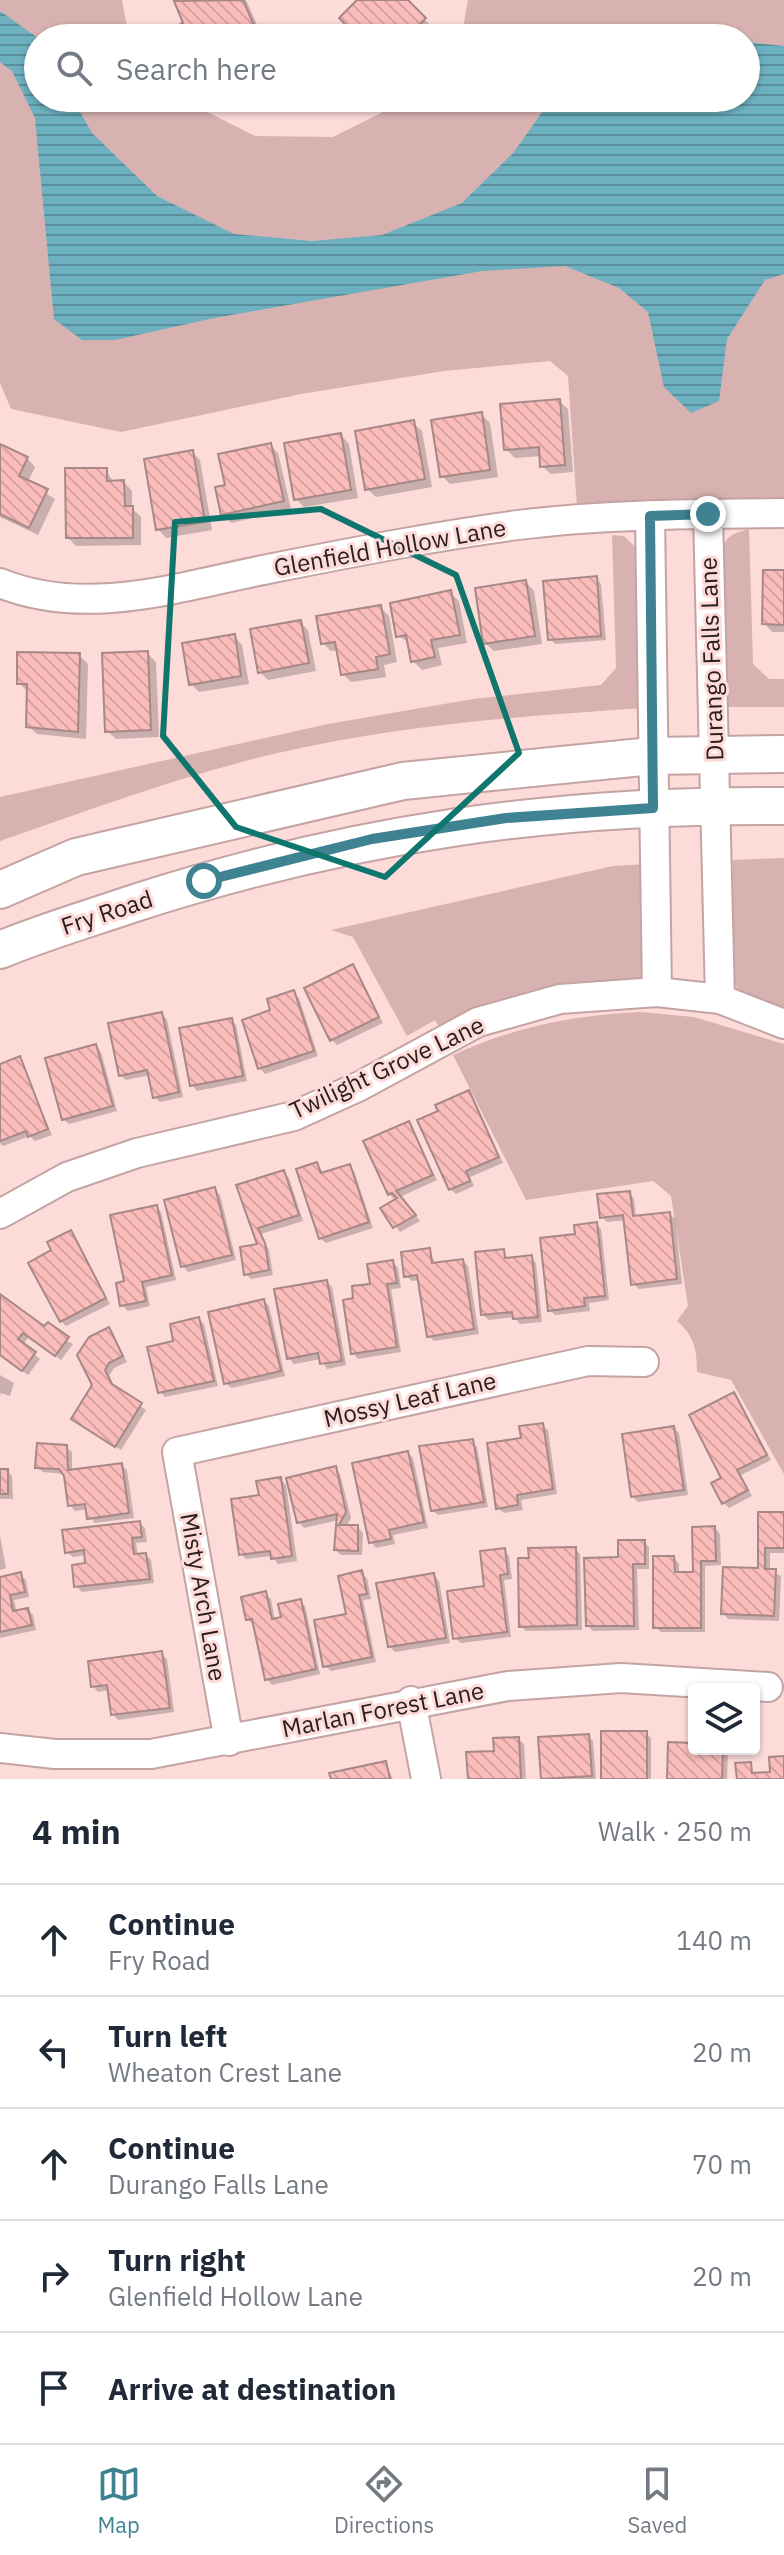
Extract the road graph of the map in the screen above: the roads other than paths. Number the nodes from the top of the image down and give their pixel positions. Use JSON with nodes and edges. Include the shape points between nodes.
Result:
{"nodes":[{"id":1,"x":784,"y":513,"type":"edge"},
{"id":2,"x":708,"y":514,"type":"junction"},
{"id":3,"x":650,"y":516,"type":"junction"},
{"id":4,"x":0,"y":583,"type":"edge"},
{"id":5,"x":784,"y":754,"type":"edge"},
{"id":6,"x":715,"y":755,"type":"junction"},
{"id":7,"x":652,"y":756,"type":"junction"},
{"id":8,"x":716,"y":805,"type":"junction"},
{"id":9,"x":784,"y":806,"type":"edge"},
{"id":10,"x":653,"y":808,"type":"junction"},
{"id":11,"x":0,"y":890,"type":"edge"},
{"id":12,"x":0,"y":950,"type":"edge"},
{"id":13,"x":657,"y":992,"type":"junction"},
{"id":14,"x":720,"y":999,"type":"junction"},
{"id":15,"x":784,"y":1024,"type":"edge"},
{"id":16,"x":0,"y":1214,"type":"edge"},
{"id":17,"x":644,"y":1362,"type":"dead end"},
{"id":18,"x":177,"y":1452,"type":"joint"},
{"id":19,"x":768,"y":1687,"type":"dead end"},
{"id":20,"x":411,"y":1701,"type":"junction"},
{"id":21,"x":229,"y":1741,"type":"junction"},
{"id":22,"x":0,"y":1748,"type":"edge"},
{"id":23,"x":426,"y":1779,"type":"edge"}],
"edges":[{"from":1,"to":2,"type":"street","name":"Glenfield Hollow Lane"},
{"from":2,"to":3,"type":"street","name":"Glenfield Hollow Lane"},
{"from":2,"to":6,"type":"street","name":"Durango Falls Lane"},
{"from":3,"to":4,"type":"street","name":"Glenfield Hollow Lane","via":[[474,532],[122,598],[62,599]]},
{"from":3,"to":7,"type":"street"},
{"from":5,"to":6,"type":"main road"},
{"from":6,"to":7,"type":"main road"},
{"from":6,"to":8,"type":"street","name":"Durango Falls Lane"},
{"from":7,"to":10,"type":"street"},
{"from":7,"to":11,"type":"main road","via":[[403,781],[76,857]]},
{"from":8,"to":9,"type":"main road","name":"Fry Road"},
{"from":8,"to":10,"type":"main road","name":"Fry Road"},
{"from":8,"to":14,"type":"street","name":"Durango Falls Lane"},
{"from":10,"to":12,"type":"main road","name":"Fry Road","via":[[506,818],[372,839],[204,881]]},
{"from":10,"to":13,"type":"street"},
{"from":13,"to":14,"type":"street","name":"Twilight Grove Lane"},
{"from":13,"to":16,"type":"street","name":"Twilight Grove Lane","via":[[560,999],[478,1022],[294,1116],[137,1153],[67,1177]]},
{"from":14,"to":15,"type":"street","name":"Twilight Grove Lane"},
{"from":17,"to":18,"type":"street","name":"Mossy Leaf Lane","via":[[588,1361]]},
{"from":18,"to":21,"type":"street","name":"Misty Arch Lane"},
{"from":19,"to":20,"type":"street","name":"Marlan Forest Lane","via":[[621,1678],[508,1686]]},
{"from":20,"to":21,"type":"street","name":"Marlan Forest Lane"},
{"from":20,"to":23,"type":"street"},
{"from":21,"to":22,"type":"street","name":"Marlan Forest Lane","via":[[151,1754]]}]}
